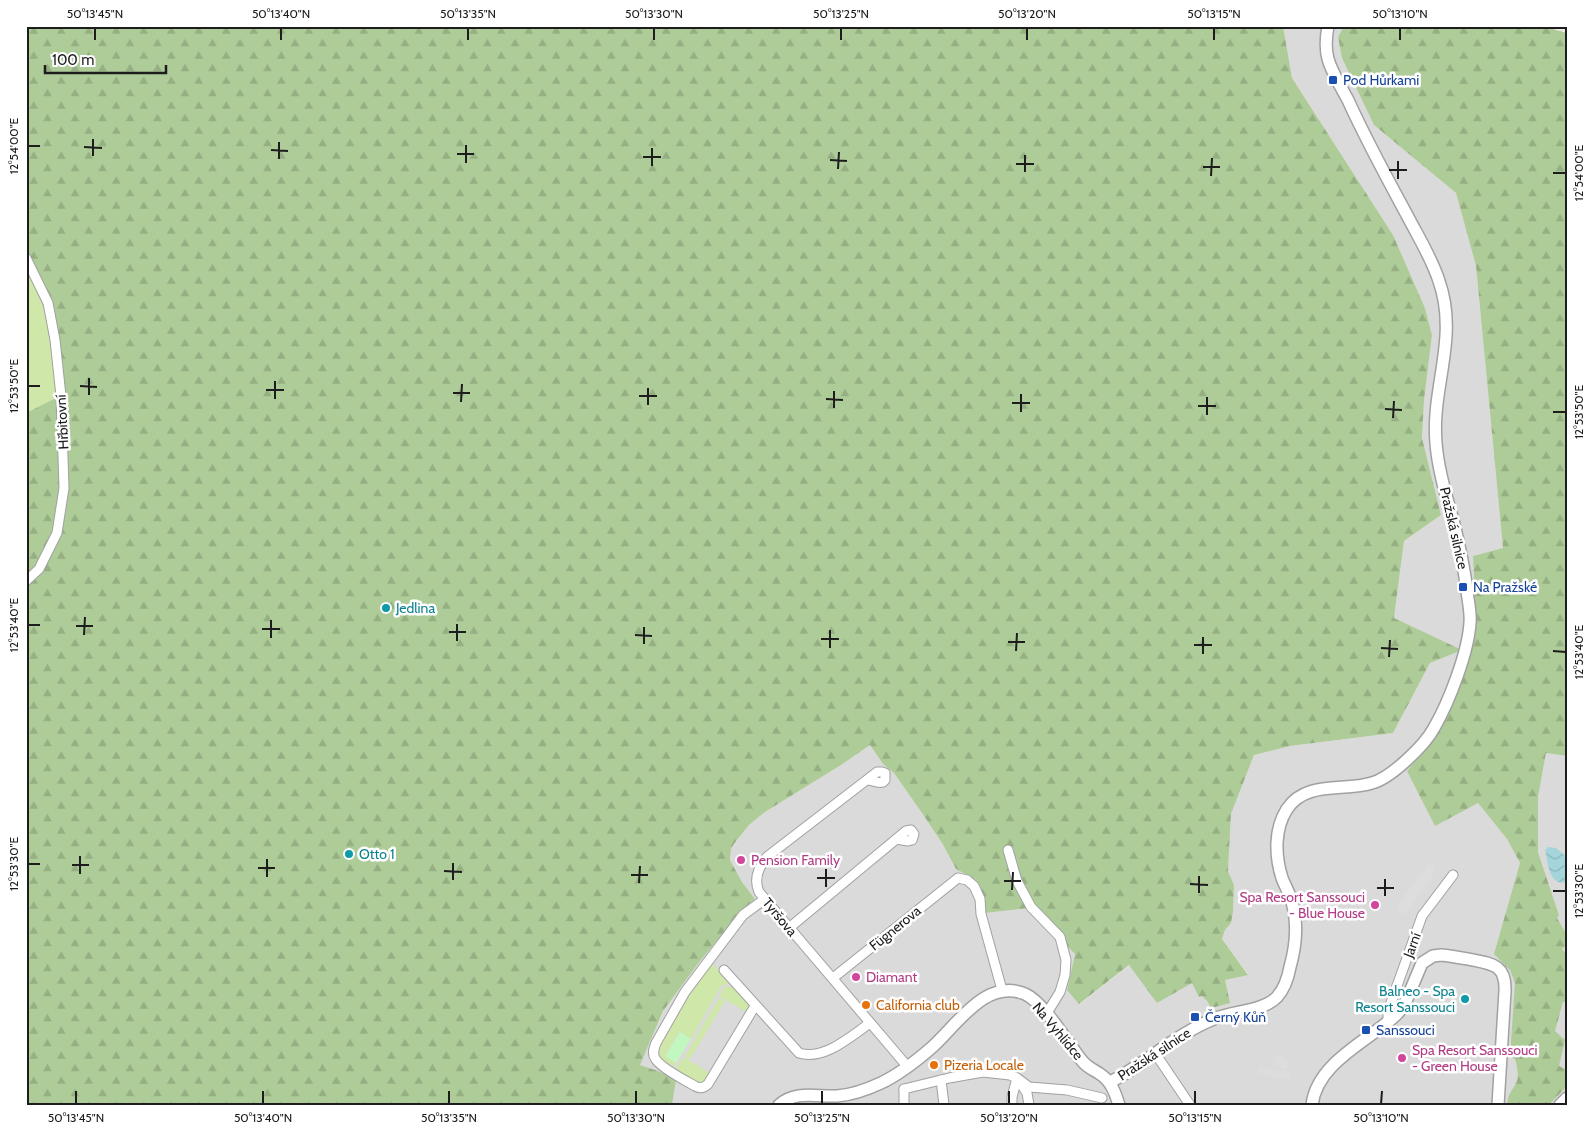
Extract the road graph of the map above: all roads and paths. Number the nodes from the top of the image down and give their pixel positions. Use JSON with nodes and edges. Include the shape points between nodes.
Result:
{"nodes":[{"id":1,"x":1328,"y":26,"type":"edge"},
{"id":2,"x":26,"y":258,"type":"edge"},
{"id":3,"x":26,"y":581,"type":"edge"},
{"id":4,"x":867,"y":780,"type":"dead end"},
{"id":5,"x":896,"y":839,"type":"dead end"},
{"id":6,"x":1008,"y":850,"type":"dead end"},
{"id":7,"x":1453,"y":875,"type":"dead end"},
{"id":8,"x":764,"y":899,"type":"junction"},
{"id":9,"x":789,"y":928,"type":"junction"},
{"id":10,"x":724,"y":970,"type":"dead end"},
{"id":11,"x":833,"y":978,"type":"junction"},
{"id":12,"x":1002,"y":990,"type":"junction"},
{"id":13,"x":756,"y":1006,"type":"junction"},
{"id":14,"x":1047,"y":1013,"type":"junction"},
{"id":15,"x":1388,"y":1022,"type":"junction"},
{"id":16,"x":870,"y":1023,"type":"junction"},
{"id":17,"x":1155,"y":1053,"type":"junction"},
{"id":18,"x":908,"y":1066,"type":"junction"},
{"id":19,"x":892,"y":1076,"type":"junction"},
{"id":20,"x":1017,"y":1078,"type":"junction"},
{"id":21,"x":941,"y":1080,"type":"junction"},
{"id":22,"x":1110,"y":1082,"type":"junction"},
{"id":23,"x":904,"y":1089,"type":"junction"},
{"id":24,"x":1102,"y":1098,"type":"dead end"},
{"id":25,"x":1567,"y":1098,"type":"edge"},
{"id":26,"x":839,"y":1100,"type":"edge"},
{"id":27,"x":779,"y":1105,"type":"edge"},
{"id":28,"x":904,"y":1105,"type":"edge"},
{"id":29,"x":944,"y":1105,"type":"edge"},
{"id":30,"x":1012,"y":1105,"type":"edge"},
{"id":31,"x":1029,"y":1105,"type":"edge"},
{"id":32,"x":1119,"y":1105,"type":"edge"},
{"id":33,"x":1190,"y":1105,"type":"edge"},
{"id":34,"x":1312,"y":1105,"type":"edge"},
{"id":35,"x":1498,"y":1105,"type":"edge"},
{"id":36,"x":1560,"y":1105,"type":"edge"}],
"edges":[{"from":1,"to":17,"type":"street","name":"Pražská silnice","via":[[1328,59],[1423,245],[1446,302],[1448,331],[1436,442],[1462,555],[1471,620],[1467,645],[1445,708],[1432,732],[1397,769],[1368,785],[1311,792],[1295,799],[1286,810],[1278,832],[1276,855],[1292,903],[1296,931],[1284,988],[1263,1006],[1218,1017]]},
{"from":2,"to":3,"type":"street","name":"Hřbitovní","via":[[48,303],[55,340],[62,396],[64,488],[56,533],[39,569]]},
{"from":4,"to":8,"type":"street","name":"Tyršova","via":[[761,863],[756,875],[757,887]]},
{"from":5,"to":9,"type":"street"},
{"from":6,"to":14,"type":"street","via":[[1017,881],[1030,907],[1060,937],[1066,960],[1066,975],[1060,992]]},
{"from":7,"to":15,"type":"street","name":"Jarní","via":[[1422,916],[1388,1011]]},
{"from":8,"to":9,"type":"street","name":"Tyršova"},
{"from":8,"to":13,"type":"street","via":[[744,915],[685,992],[656,1043],[654,1058],[694,1086],[705,1087]]},
{"from":9,"to":11,"type":"street","name":"Tyršova"},
{"from":10,"to":13,"type":"street"},
{"from":11,"to":12,"type":"street","name":"Fügnerova","via":[[958,878],[974,886],[980,899],[981,914]]},
{"from":11,"to":16,"type":"street","name":"Tyršova"},
{"from":12,"to":14,"type":"street","name":"Na Vyhlídce","via":[[1027,995]]},
{"from":12,"to":18,"type":"street","via":[[981,999],[931,1049]]},
{"from":13,"to":16,"type":"street","via":[[805,1055],[829,1050]]},
{"from":14,"to":22,"type":"street","name":"Na Vyhlídce","via":[[1083,1062]]},
{"from":15,"to":34,"type":"street","via":[[1329,1068],[1317,1086]]},
{"from":15,"to":35,"type":"street","via":[[1404,1006],[1420,966],[1429,958],[1442,955],[1495,965],[1505,984]]},
{"from":16,"to":18,"type":"street","name":"Tyršova"},
{"from":17,"to":22,"type":"street","name":"Pražská silnice"},
{"from":17,"to":33,"type":"street"},
{"from":18,"to":19,"type":"street"},
{"from":19,"to":23,"type":"street"},
{"from":19,"to":26,"type":"street"},
{"from":20,"to":21,"type":"street","via":[[983,1072]]},
{"from":20,"to":24,"type":"street","via":[[1029,1087],[1067,1090]]},
{"from":20,"to":30,"type":"street"},
{"from":20,"to":31,"type":"street","via":[[1027,1093]]},
{"from":21,"to":23,"type":"street"},
{"from":21,"to":29,"type":"street"},
{"from":22,"to":32,"type":"street"},
{"from":23,"to":28,"type":"street"},
{"from":25,"to":36,"type":"street"},
{"from":26,"to":27,"type":"street","via":[[805,1094],[784,1100]]}]}
